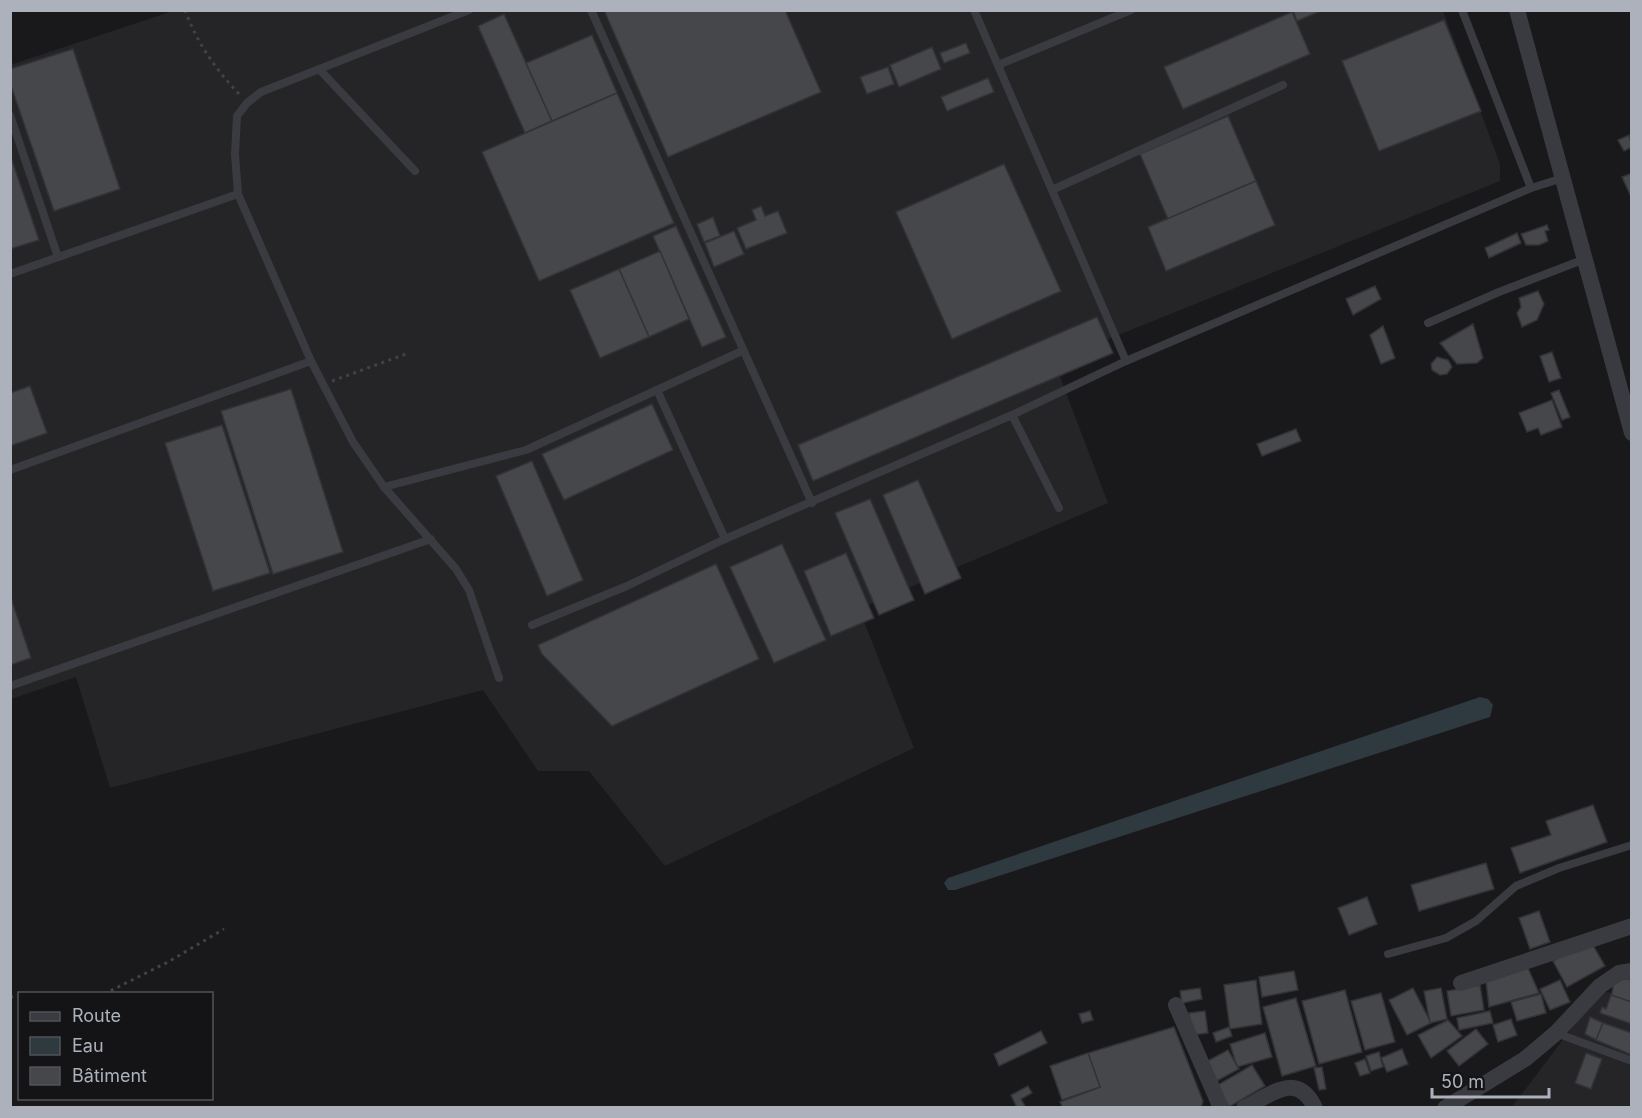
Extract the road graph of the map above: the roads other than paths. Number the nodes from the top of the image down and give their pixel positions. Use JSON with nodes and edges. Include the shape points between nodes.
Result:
{"nodes":[{"id":1,"x":469,"y":10,"type":"edge"},
{"id":2,"x":591,"y":10,"type":"edge"},
{"id":3,"x":974,"y":10,"type":"edge"},
{"id":4,"x":1131,"y":10,"type":"edge"},
{"id":5,"x":1462,"y":10,"type":"edge"},
{"id":6,"x":1517,"y":10,"type":"edge"},
{"id":7,"x":998,"y":65,"type":"junction"},
{"id":8,"x":319,"y":69,"type":"junction"},
{"id":9,"x":1283,"y":85,"type":"dead end"},
{"id":10,"x":10,"y":115,"type":"edge"},
{"id":11,"x":415,"y":171,"type":"dead end"},
{"id":12,"x":1564,"y":178,"type":"junction"},
{"id":13,"x":1531,"y":188,"type":"junction"},
{"id":14,"x":1052,"y":190,"type":"junction"},
{"id":15,"x":238,"y":194,"type":"junction"},
{"id":16,"x":58,"y":257,"type":"junction"},
{"id":17,"x":1586,"y":259,"type":"junction"},
{"id":18,"x":10,"y":274,"type":"edge"},
{"id":19,"x":1428,"y":323,"type":"dead end"},
{"id":20,"x":742,"y":351,"type":"junction"},
{"id":21,"x":311,"y":361,"type":"junction"},
{"id":22,"x":1126,"y":361,"type":"junction"},
{"id":23,"x":657,"y":390,"type":"junction"},
{"id":24,"x":1012,"y":415,"type":"junction"},
{"id":25,"x":1632,"y":433,"type":"edge"},
{"id":26,"x":10,"y":470,"type":"edge"},
{"id":27,"x":384,"y":488,"type":"junction"},
{"id":28,"x":812,"y":503,"type":"junction"},
{"id":29,"x":1059,"y":508,"type":"dead end"},
{"id":30,"x":431,"y":539,"type":"junction"},
{"id":31,"x":725,"y":539,"type":"junction"},
{"id":32,"x":532,"y":625,"type":"dead end"},
{"id":33,"x":500,"y":678,"type":"dead end"},
{"id":34,"x":10,"y":686,"type":"edge"},
{"id":35,"x":1632,"y":845,"type":"edge"},
{"id":36,"x":1632,"y":926,"type":"edge"},
{"id":37,"x":1388,"y":954,"type":"dead end"},
{"id":38,"x":1632,"y":970,"type":"edge"},
{"id":39,"x":1461,"y":983,"type":"dead end"},
{"id":40,"x":1176,"y":1005,"type":"dead end"},
{"id":41,"x":1556,"y":1033,"type":"junction"},
{"id":42,"x":1632,"y":1061,"type":"edge"},
{"id":43,"x":1221,"y":1107,"type":"edge"},
{"id":44,"x":1244,"y":1107,"type":"edge"},
{"id":45,"x":1315,"y":1107,"type":"edge"},
{"id":46,"x":1445,"y":1107,"type":"edge"}],
"edges":[{"from":1,"to":8,"type":"lane"},
{"from":2,"to":20,"type":"lane"},
{"from":3,"to":7,"type":"lane"},
{"from":4,"to":7,"type":"lane"},
{"from":5,"to":13,"type":"lane"},
{"from":6,"to":12,"type":"street"},
{"from":7,"to":14,"type":"lane"},
{"from":8,"to":11,"type":"lane"},
{"from":8,"to":15,"type":"lane","via":[[261,92],[237,116]]},
{"from":9,"to":14,"type":"lane"},
{"from":10,"to":16,"type":"lane"},
{"from":12,"to":13,"type":"lane"},
{"from":12,"to":17,"type":"street"},
{"from":13,"to":22,"type":"lane"},
{"from":14,"to":22,"type":"lane"},
{"from":15,"to":16,"type":"lane"},
{"from":15,"to":21,"type":"lane"},
{"from":16,"to":18,"type":"lane"},
{"from":17,"to":19,"type":"lane","via":[[1499,291]]},
{"from":17,"to":25,"type":"street"},
{"from":20,"to":23,"type":"lane"},
{"from":20,"to":28,"type":"lane"},
{"from":21,"to":26,"type":"lane"},
{"from":21,"to":27,"type":"lane","via":[[353,442]]},
{"from":22,"to":24,"type":"lane"},
{"from":23,"to":27,"type":"lane","via":[[526,450]]},
{"from":23,"to":31,"type":"lane"},
{"from":24,"to":28,"type":"lane"},
{"from":24,"to":29,"type":"lane"},
{"from":27,"to":30,"type":"lane"},
{"from":28,"to":31,"type":"lane"},
{"from":30,"to":33,"type":"lane","via":[[469,590]]},
{"from":30,"to":34,"type":"lane"},
{"from":31,"to":32,"type":"lane","via":[[653,575]]},
{"from":35,"to":37,"type":"lane","via":[[1516,886],[1476,921],[1446,938]]},
{"from":36,"to":39,"type":"street"},
{"from":38,"to":41,"type":"street","via":[[1619,973],[1600,986]]},
{"from":40,"to":43,"type":"street"},
{"from":41,"to":42,"type":"lane"},
{"from":41,"to":46,"type":"street","via":[[1525,1059]]},
{"from":44,"to":45,"type":"street","via":[[1288,1086],[1301,1088]]}]}
